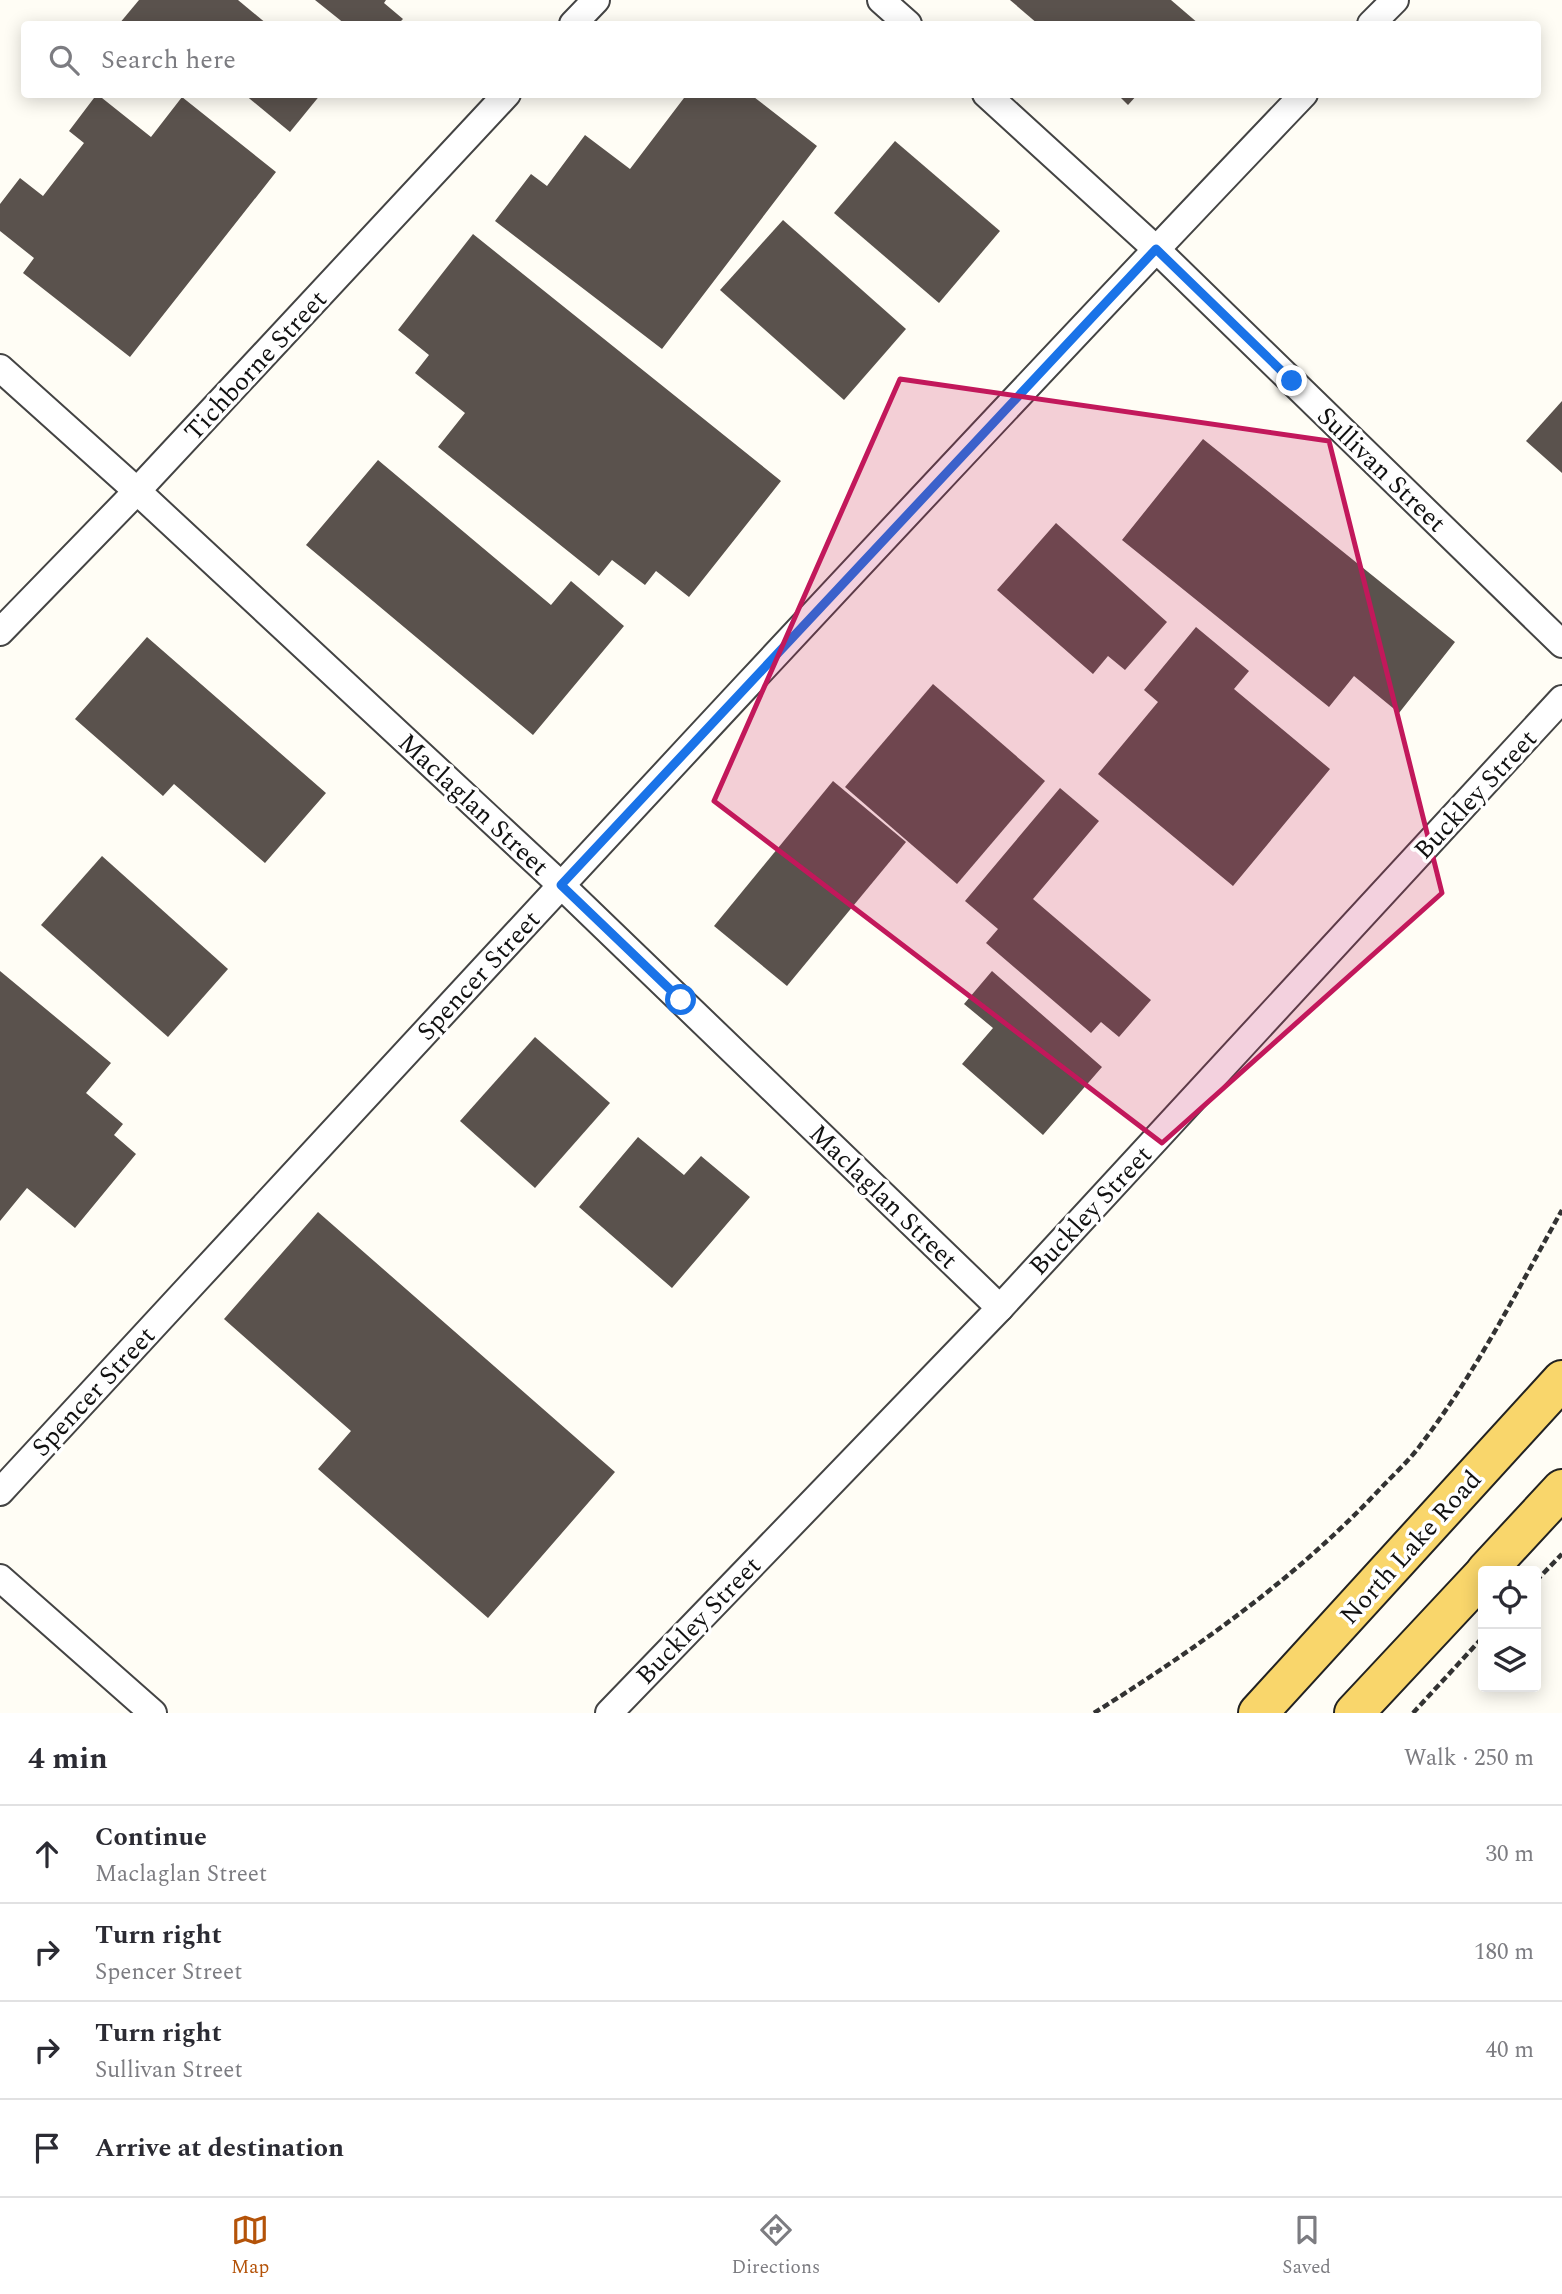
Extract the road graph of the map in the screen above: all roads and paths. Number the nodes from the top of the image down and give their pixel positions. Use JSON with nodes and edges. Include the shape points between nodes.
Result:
{"nodes":[{"id":1,"x":596,"y":0,"type":"edge"},
{"id":2,"x":881,"y":0,"type":"edge"},
{"id":3,"x":1395,"y":0,"type":"edge"},
{"id":4,"x":576,"y":21,"type":"edge"},
{"id":5,"x":905,"y":21,"type":"edge"},
{"id":6,"x":1374,"y":21,"type":"edge"},
{"id":7,"x":503,"y":98,"type":"edge"},
{"id":8,"x":989,"y":98,"type":"edge"},
{"id":9,"x":1300,"y":98,"type":"edge"},
{"id":10,"x":1156,"y":249,"type":"junction"},
{"id":11,"x":0,"y":368,"type":"edge"},
{"id":12,"x":137,"y":491,"type":"junction"},
{"id":13,"x":0,"y":632,"type":"edge"},
{"id":14,"x":1562,"y":644,"type":"edge"},
{"id":15,"x":1562,"y":699,"type":"edge"},
{"id":16,"x":561,"y":885,"type":"junction"},
{"id":17,"x":1562,"y":1210,"type":"edge"},
{"id":18,"x":1000,"y":1308,"type":"junction"},
{"id":19,"x":1562,"y":1380,"type":"edge"},
{"id":20,"x":1562,"y":1489,"type":"edge"},
{"id":21,"x":0,"y":1492,"type":"edge"},
{"id":22,"x":1562,"y":1554,"type":"edge"},
{"id":23,"x":1491,"y":1566,"type":"edge"},
{"id":24,"x":1541,"y":1576,"type":"edge"},
{"id":25,"x":0,"y":1578,"type":"edge"},
{"id":26,"x":1478,"y":1580,"type":"edge"},
{"id":27,"x":1478,"y":1642,"type":"edge"},
{"id":28,"x":153,"y":1713,"type":"edge"},
{"id":29,"x":609,"y":1713,"type":"edge"},
{"id":30,"x":1094,"y":1713,"type":"edge"},
{"id":31,"x":1258,"y":1713,"type":"edge"},
{"id":32,"x":1354,"y":1713,"type":"edge"},
{"id":33,"x":1413,"y":1713,"type":"edge"}],
"edges":[{"from":1,"to":4,"type":"street"},
{"from":2,"to":5,"type":"street"},
{"from":3,"to":6,"type":"street"},
{"from":7,"to":12,"type":"street","name":"Tichborne Street"},
{"from":8,"to":10,"type":"street","name":"Sullivan Street"},
{"from":9,"to":10,"type":"street","name":"Spencer Street"},
{"from":10,"to":14,"type":"street","name":"Sullivan Street"},
{"from":10,"to":16,"type":"street","name":"Spencer Street"},
{"from":11,"to":12,"type":"street","name":"Maclaglan Street"},
{"from":12,"to":13,"type":"street","name":"Tichborne Street"},
{"from":12,"to":16,"type":"street","name":"Maclaglan Street"},
{"from":15,"to":18,"type":"street","name":"Buckley Street"},
{"from":16,"to":18,"type":"street","name":"Maclaglan Street"},
{"from":16,"to":21,"type":"street","name":"Spencer Street"},
{"from":17,"to":30,"type":"path","via":[[1472,1370],[1421,1445],[1346,1525],[1257,1602]]},
{"from":18,"to":29,"type":"street","name":"Buckley Street"},
{"from":19,"to":31,"type":"main road","name":"North Lake Road"},
{"from":20,"to":23,"type":"main road"},
{"from":22,"to":24,"type":"path"},
{"from":25,"to":28,"type":"street"},
{"from":26,"to":32,"type":"main road"},
{"from":27,"to":33,"type":"path"}]}
